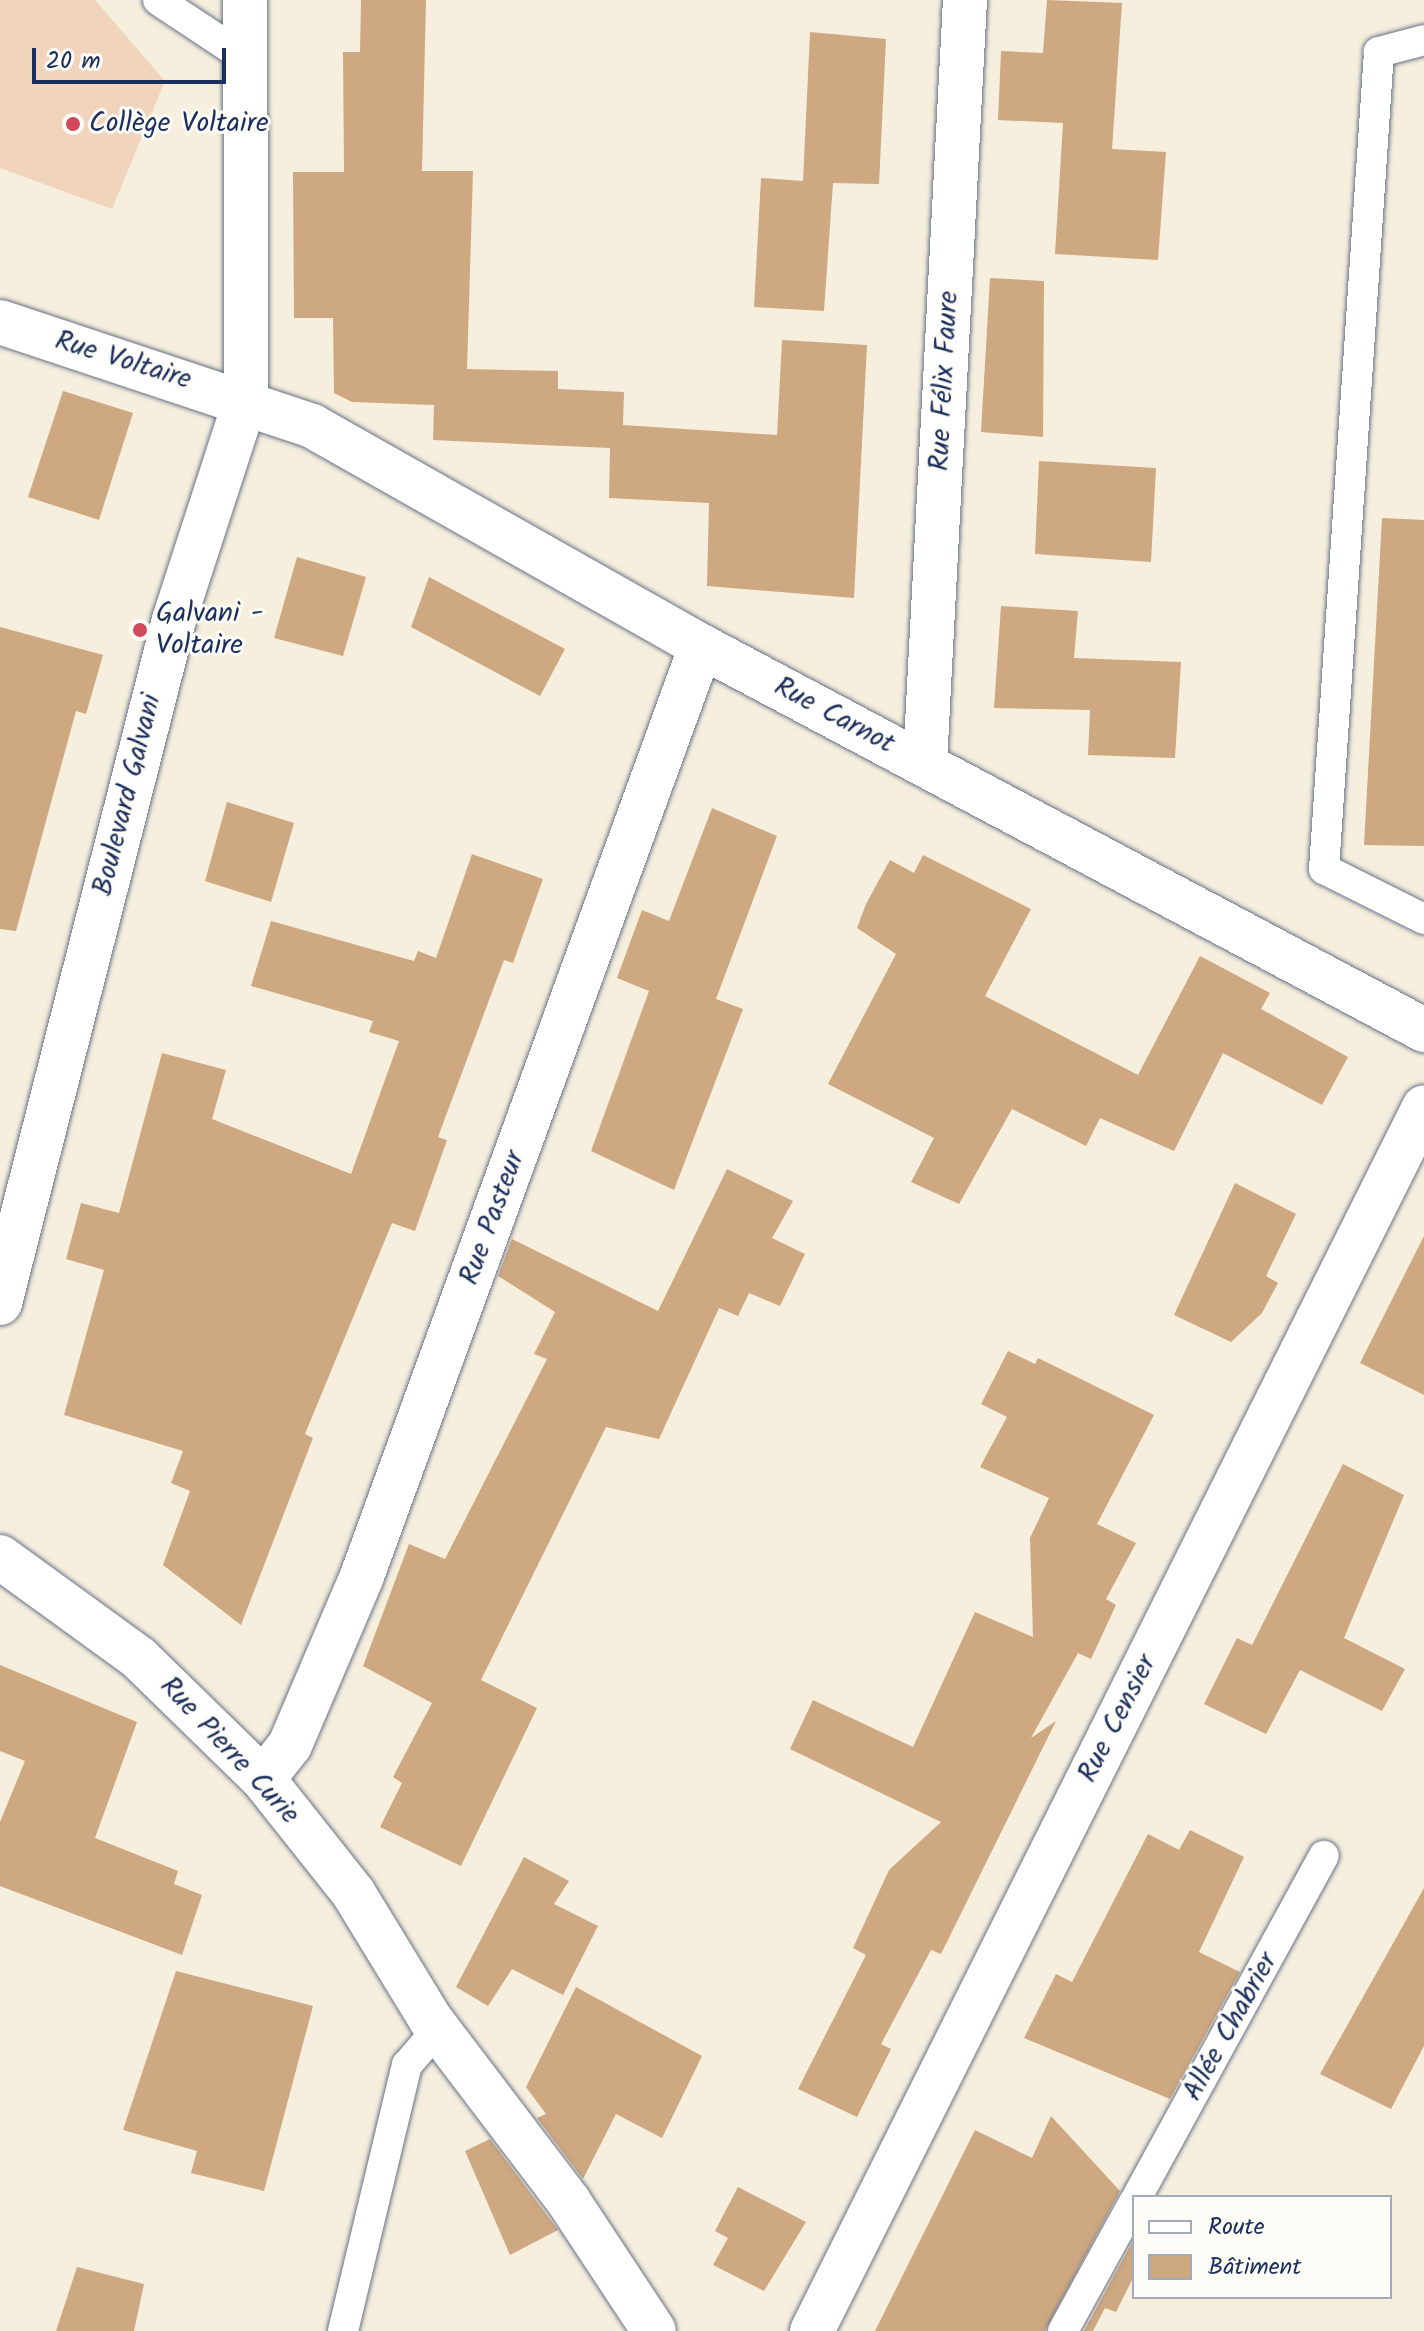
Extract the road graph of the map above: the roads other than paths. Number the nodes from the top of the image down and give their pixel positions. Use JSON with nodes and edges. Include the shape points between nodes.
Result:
{"nodes":[{"id":1,"x":158,"y":0,"type":"edge"},
{"id":2,"x":245,"y":0,"type":"edge"},
{"id":3,"x":965,"y":0,"type":"edge"},
{"id":4,"x":1424,"y":40,"type":"edge"},
{"id":5,"x":244,"y":57,"type":"junction"},
{"id":6,"x":0,"y":322,"type":"edge"},
{"id":7,"x":246,"y":399,"type":"junction"},
{"id":8,"x":701,"y":646,"type":"junction"},
{"id":9,"x":925,"y":763,"type":"junction"},
{"id":10,"x":1424,"y":919,"type":"edge"},
{"id":11,"x":1424,"y":1030,"type":"edge"},
{"id":12,"x":1424,"y":1107,"type":"edge"},
{"id":13,"x":0,"y":1303,"type":"edge"},
{"id":14,"x":0,"y":1557,"type":"edge"},
{"id":15,"x":263,"y":1779,"type":"junction"},
{"id":16,"x":1324,"y":1856,"type":"dead end"},
{"id":17,"x":438,"y":2029,"type":"junction"},
{"id":18,"x":1138,"y":2195,"type":"edge"},
{"id":19,"x":1132,"y":2206,"type":"edge"},
{"id":20,"x":343,"y":2331,"type":"edge"},
{"id":21,"x":654,"y":2331,"type":"edge"},
{"id":22,"x":812,"y":2331,"type":"edge"},
{"id":23,"x":1063,"y":2331,"type":"edge"}],
"edges":[{"from":1,"to":5,"type":"lane"},
{"from":2,"to":5,"type":"street","name":"Boulevard Galvani"},
{"from":3,"to":9,"type":"street","name":"Rue Félix Faure"},
{"from":4,"to":10,"type":"lane","via":[[1379,52],[1324,869]]},
{"from":5,"to":7,"type":"street","name":"Boulevard Galvani"},
{"from":6,"to":7,"type":"street","name":"Rue Voltaire"},
{"from":7,"to":8,"type":"street","name":"Rue Carnot","via":[[312,426]]},
{"from":7,"to":13,"type":"street","name":"Boulevard Galvani","via":[[170,633]]},
{"from":8,"to":9,"type":"street","name":"Rue Carnot"},
{"from":8,"to":15,"type":"street","name":"Rue Pasteur","via":[[362,1576],[290,1745]]},
{"from":9,"to":11,"type":"street","name":"Rue Carnot"},
{"from":12,"to":22,"type":"street","name":"Rue Censier"},
{"from":14,"to":15,"type":"street","name":"Rue Pierre Curie","via":[[139,1658]]},
{"from":15,"to":17,"type":"street","name":"Rue Pierre Curie","via":[[354,1894]]},
{"from":16,"to":18,"type":"lane","name":"Allée Chabrier"},
{"from":17,"to":20,"type":"lane","via":[[407,2065]]},
{"from":17,"to":21,"type":"street","name":"Rue Pierre Curie"},
{"from":19,"to":23,"type":"lane"}]}
